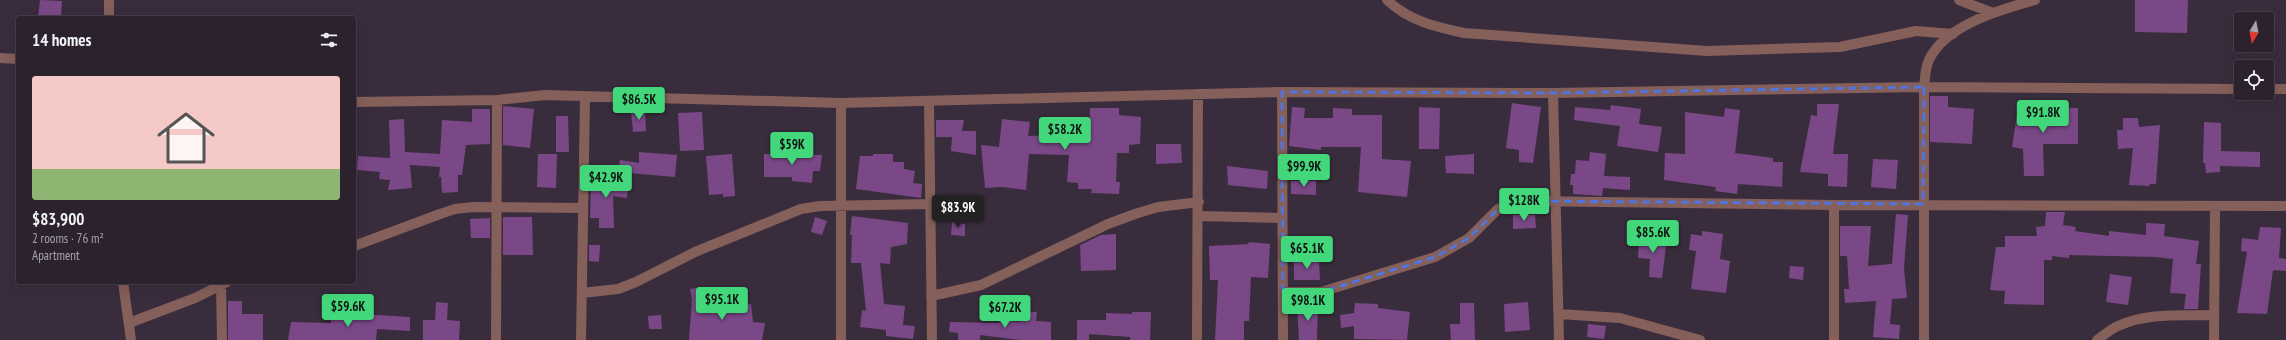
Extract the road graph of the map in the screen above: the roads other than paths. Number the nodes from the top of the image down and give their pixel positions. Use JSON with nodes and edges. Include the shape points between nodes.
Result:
{"nodes":[{"id":1,"x":109,"y":0,"type":"edge"},
{"id":2,"x":1387,"y":0,"type":"edge"},
{"id":3,"x":1959,"y":0,"type":"edge"},
{"id":4,"x":2035,"y":0,"type":"edge"},
{"id":5,"x":1993,"y":13,"type":"junction"},
{"id":6,"x":109,"y":16,"type":"edge"},
{"id":7,"x":1953,"y":34,"type":"junction"},
{"id":8,"x":0,"y":58,"type":"edge"},
{"id":9,"x":16,"y":59,"type":"edge"},
{"id":10,"x":1924,"y":87,"type":"junction"},
{"id":11,"x":2234,"y":89,"type":"edge"},
{"id":12,"x":2274,"y":89,"type":"edge"},
{"id":13,"x":2286,"y":89,"type":"edge"},
{"id":14,"x":1282,"y":92,"type":"junction"},
{"id":15,"x":1553,"y":93,"type":"junction"},
{"id":16,"x":1198,"y":94,"type":"junction"},
{"id":17,"x":585,"y":97,"type":"junction"},
{"id":18,"x":497,"y":100,"type":"junction"},
{"id":19,"x":356,"y":102,"type":"edge"},
{"id":20,"x":929,"y":102,"type":"junction"},
{"id":21,"x":841,"y":103,"type":"junction"},
{"id":22,"x":1199,"y":202,"type":"junction"},
{"id":23,"x":1555,"y":202,"type":"junction"},
{"id":24,"x":931,"y":204,"type":"junction"},
{"id":25,"x":1924,"y":204,"type":"junction"},
{"id":26,"x":1834,"y":205,"type":"junction"},
{"id":27,"x":2215,"y":206,"type":"junction"},
{"id":28,"x":2286,"y":206,"type":"edge"},
{"id":29,"x":841,"y":207,"type":"junction"},
{"id":30,"x":497,"y":208,"type":"junction"},
{"id":31,"x":582,"y":208,"type":"junction"},
{"id":32,"x":1199,"y":216,"type":"junction"},
{"id":33,"x":1282,"y":218,"type":"junction"},
{"id":34,"x":356,"y":245,"type":"edge"},
{"id":35,"x":123,"y":284,"type":"edge"},
{"id":36,"x":221,"y":284,"type":"edge"},
{"id":37,"x":223,"y":284,"type":"edge"},
{"id":38,"x":1283,"y":292,"type":"junction"},
{"id":39,"x":582,"y":294,"type":"junction"},
{"id":40,"x":931,"y":296,"type":"junction"},
{"id":41,"x":1559,"y":314,"type":"junction"},
{"id":42,"x":2214,"y":315,"type":"junction"},
{"id":43,"x":129,"y":323,"type":"junction"},
{"id":44,"x":131,"y":340,"type":"edge"},
{"id":45,"x":222,"y":340,"type":"edge"},
{"id":46,"x":496,"y":340,"type":"edge"},
{"id":47,"x":581,"y":340,"type":"edge"},
{"id":48,"x":841,"y":340,"type":"edge"},
{"id":49,"x":932,"y":340,"type":"edge"},
{"id":50,"x":1198,"y":340,"type":"edge"},
{"id":51,"x":1283,"y":340,"type":"edge"},
{"id":52,"x":1559,"y":340,"type":"edge"},
{"id":53,"x":1700,"y":340,"type":"edge"},
{"id":54,"x":1834,"y":340,"type":"edge"},
{"id":55,"x":1924,"y":340,"type":"edge"},
{"id":56,"x":2097,"y":340,"type":"edge"},
{"id":57,"x":2214,"y":340,"type":"edge"}],
"edges":[{"from":1,"to":6,"type":"street"},
{"from":2,"to":7,"type":"street","via":[[1411,18],[1464,33],[1685,51],[1840,47],[1916,31]]},
{"from":3,"to":5,"type":"street"},
{"from":4,"to":5,"type":"street"},
{"from":5,"to":7,"type":"street","via":[[1979,18]]},
{"from":7,"to":10,"type":"street","via":[[1937,48],[1928,61]]},
{"from":8,"to":9,"type":"street"},
{"from":10,"to":11,"type":"street"},
{"from":10,"to":15,"type":"street"},
{"from":10,"to":25,"type":"street"},
{"from":12,"to":13,"type":"street"},
{"from":14,"to":15,"type":"street"},
{"from":14,"to":16,"type":"street"},
{"from":14,"to":33,"type":"street"},
{"from":15,"to":23,"type":"street"},
{"from":16,"to":20,"type":"street"},
{"from":16,"to":22,"type":"street"},
{"from":17,"to":18,"type":"street","via":[[545,95]]},
{"from":17,"to":21,"type":"street"},
{"from":17,"to":31,"type":"street"},
{"from":18,"to":19,"type":"street"},
{"from":18,"to":30,"type":"street"},
{"from":20,"to":21,"type":"street"},
{"from":20,"to":24,"type":"street"},
{"from":21,"to":29,"type":"street"},
{"from":22,"to":32,"type":"street"},
{"from":22,"to":40,"type":"street","via":[[1158,207],[1135,214],[1108,224],[981,285]]},
{"from":23,"to":26,"type":"street"},
{"from":23,"to":38,"type":"street","via":[[1524,201],[1498,209],[1469,238],[1435,257],[1320,292]]},
{"from":23,"to":41,"type":"street"},
{"from":24,"to":29,"type":"street"},
{"from":24,"to":40,"type":"street"},
{"from":25,"to":26,"type":"street"},
{"from":25,"to":27,"type":"street"},
{"from":25,"to":55,"type":"street"},
{"from":26,"to":54,"type":"street"},
{"from":27,"to":28,"type":"street"},
{"from":27,"to":42,"type":"street"},
{"from":29,"to":39,"type":"street","via":[[801,209],[695,252],[618,289]]},
{"from":29,"to":48,"type":"street"},
{"from":30,"to":31,"type":"street"},
{"from":30,"to":34,"type":"street","via":[[455,209]]},
{"from":30,"to":46,"type":"street"},
{"from":31,"to":39,"type":"street"},
{"from":32,"to":33,"type":"street"},
{"from":32,"to":50,"type":"street"},
{"from":33,"to":38,"type":"street"},
{"from":35,"to":43,"type":"street"},
{"from":36,"to":43,"type":"street","via":[[195,298]]},
{"from":37,"to":45,"type":"street"},
{"from":38,"to":51,"type":"street"},
{"from":39,"to":47,"type":"street"},
{"from":40,"to":49,"type":"street"},
{"from":41,"to":52,"type":"street"},
{"from":41,"to":53,"type":"street","via":[[1620,318]]},
{"from":42,"to":56,"type":"street","via":[[2160,316],[2133,320],[2117,326]]},
{"from":42,"to":57,"type":"street"},
{"from":43,"to":44,"type":"street"}]}
